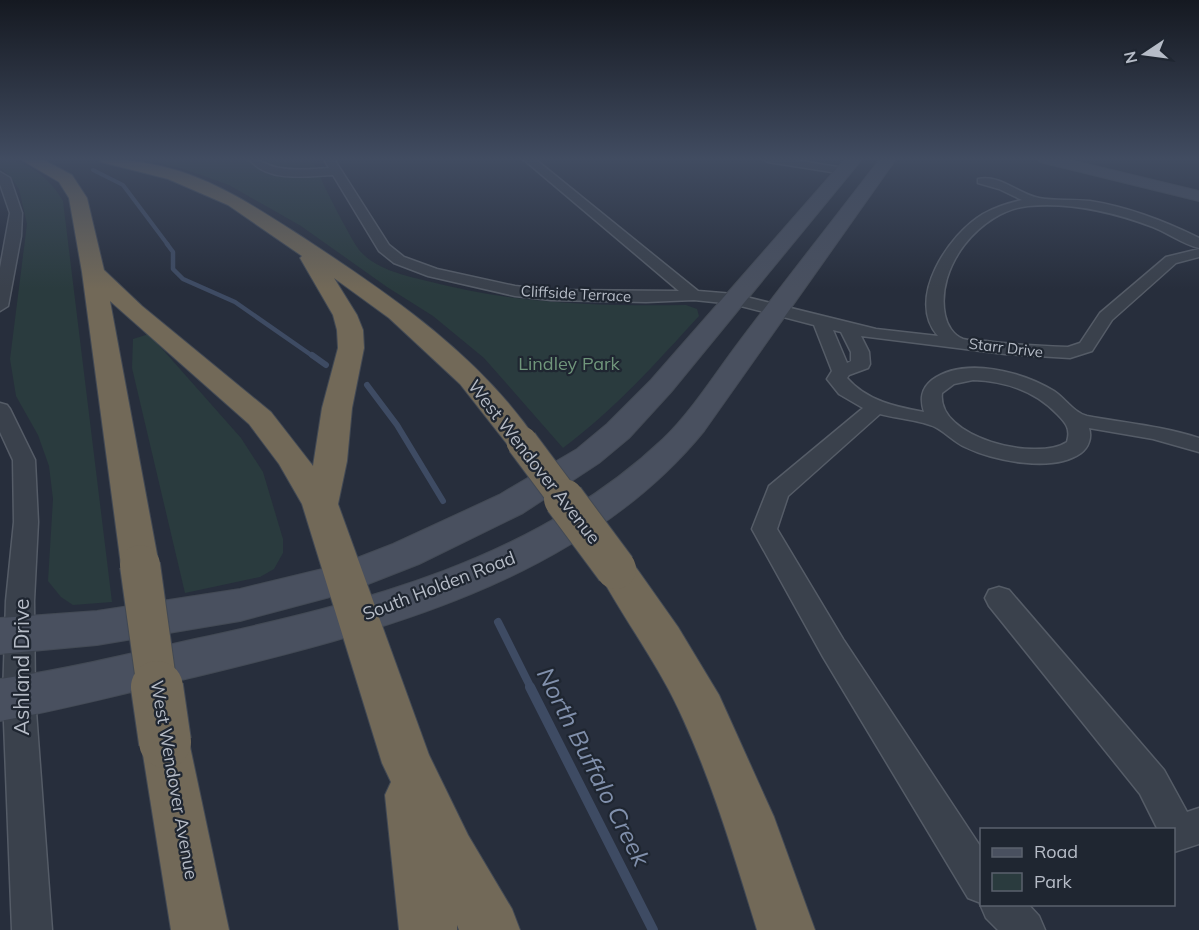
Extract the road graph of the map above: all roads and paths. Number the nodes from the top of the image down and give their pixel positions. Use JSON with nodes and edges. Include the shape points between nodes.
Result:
{"nodes":[{"id":1,"x":12,"y":202,"type":"edge"},
{"id":2,"x":79,"y":202,"type":"edge"},
{"id":3,"x":236,"y":202,"type":"edge"},
{"id":4,"x":356,"y":202,"type":"edge"},
{"id":5,"x":581,"y":202,"type":"edge"},
{"id":6,"x":817,"y":202,"type":"edge"},
{"id":7,"x":856,"y":202,"type":"edge"},
{"id":8,"x":1034,"y":202,"type":"edge"},
{"id":9,"x":1042,"y":202,"type":"edge"},
{"id":10,"x":1199,"y":244,"type":"edge"},
{"id":11,"x":308,"y":252,"type":"junction"},
{"id":12,"x":1199,"y":253,"type":"edge"},
{"id":13,"x":93,"y":272,"type":"junction"},
{"id":14,"x":694,"y":295,"type":"junction"},
{"id":15,"x":734,"y":299,"type":"junction"},
{"id":16,"x":0,"y":306,"type":"edge"},
{"id":17,"x":776,"y":310,"type":"junction"},
{"id":18,"x":821,"y":322,"type":"junction"},
{"id":19,"x":848,"y":328,"type":"junction"},
{"id":20,"x":956,"y":342,"type":"junction"},
{"id":21,"x":838,"y":364,"type":"junction"},
{"id":22,"x":878,"y":406,"type":"junction"},
{"id":23,"x":0,"y":409,"type":"edge"},
{"id":24,"x":1074,"y":418,"type":"junction"},
{"id":25,"x":942,"y":422,"type":"junction"},
{"id":26,"x":1199,"y":445,"type":"edge"},
{"id":27,"x":320,"y":504,"type":"junction"},
{"id":28,"x":999,"y":597,"type":"dead end"},
{"id":29,"x":351,"y":598,"type":"junction"},
{"id":30,"x":10,"y":634,"type":"edge"},
{"id":31,"x":10,"y":699,"type":"edge"},
{"id":32,"x":407,"y":763,"type":"junction"},
{"id":33,"x":1184,"y":831,"type":"edge"},
{"id":34,"x":980,"y":882,"type":"edge"},
{"id":35,"x":1002,"y":906,"type":"edge"},
{"id":36,"x":32,"y":930,"type":"edge"},
{"id":37,"x":200,"y":930,"type":"edge"},
{"id":38,"x":428,"y":930,"type":"edge"},
{"id":39,"x":491,"y":930,"type":"edge"},
{"id":40,"x":786,"y":930,"type":"edge"},
{"id":41,"x":1025,"y":930,"type":"edge"}],
"edges":[{"from":1,"to":16,"type":"street","via":[[16,213],[14,236]]},
{"from":2,"to":13,"type":"highway","name":"West Wendover Avenue"},
{"from":3,"to":11,"type":"highway","name":"West Wendover Avenue"},
{"from":4,"to":14,"type":"street","name":"Cliffside Terrace","via":[[384,248],[399,261],[433,273],[515,291],[589,297]]},
{"from":5,"to":14,"type":"street"},
{"from":6,"to":15,"type":"main road","name":"South Holden Road"},
{"from":7,"to":17,"type":"main road","name":"South Holden Road"},
{"from":8,"to":20,"type":"street","via":[[998,210],[965,233],[951,250],[934,299],[940,328]]},
{"from":9,"to":10,"type":"street","via":[[1086,206],[1152,220]]},
{"from":11,"to":27,"type":"highway","via":[[345,315],[351,348]]},
{"from":11,"to":40,"type":"highway","name":"West Wendover Avenue","bridge":true,"via":[[374,295],[470,378],[616,569],[703,710],[748,817]]},
{"from":12,"to":20,"type":"street","name":"Starr Drive","via":[[1171,260],[1107,317],[1086,347],[1071,353],[1039,353]]},
{"from":13,"to":27,"type":"highway","via":[[133,311],[260,418],[293,460]]},
{"from":13,"to":37,"type":"highway","name":"West Wendover Avenue","bridge":true,"via":[[165,742]]},
{"from":14,"to":15,"type":"street","name":"Cliffside Terrace"},
{"from":15,"to":17,"type":"street","name":"Cliffside Terrace"},
{"from":15,"to":29,"type":"main road","name":"South Holden Road","via":[[661,387],[588,456],[473,524],[406,554]]},
{"from":17,"to":18,"type":"street","name":"Starr Drive"},
{"from":17,"to":29,"type":"main road","name":"South Holden Road","via":[[697,421],[634,483],[598,510],[550,540],[455,584]]},
{"from":18,"to":19,"type":"street","name":"Starr Drive"},
{"from":18,"to":21,"type":"street"},
{"from":19,"to":20,"type":"street","name":"Starr Drive"},
{"from":19,"to":21,"type":"street","via":[[862,359]]},
{"from":21,"to":22,"type":"street","via":[[837,380],[841,386],[853,396]]},
{"from":22,"to":25,"type":"street"},
{"from":22,"to":34,"type":"street","via":[[777,492],[764,529],[833,648]]},
{"from":23,"to":30,"type":"street","name":"Ashland Drive","via":[[24,460],[26,522]]},
{"from":24,"to":25,"type":"street","via":[[1080,434],[1074,447],[1058,455],[1033,458],[974,443]]},
{"from":24,"to":25,"type":"street","via":[[1032,387],[974,375],[942,381],[931,393],[930,402]]},
{"from":24,"to":26,"type":"street"},
{"from":27,"to":29,"type":"highway"},
{"from":28,"to":33,"type":"street","via":[[1152,783]]},
{"from":29,"to":30,"type":"main road","name":"South Holden Road","via":[[240,605],[97,628]]},
{"from":29,"to":31,"type":"main road","name":"South Holden Road","via":[[294,636]]},
{"from":29,"to":32,"type":"highway"},
{"from":30,"to":31,"type":"street","name":"Ashland Drive"},
{"from":31,"to":36,"type":"street","name":"Ashland Drive"},
{"from":32,"to":38,"type":"highway"},
{"from":32,"to":39,"type":"highway","via":[[449,854]]},
{"from":35,"to":41,"type":"street"}]}
